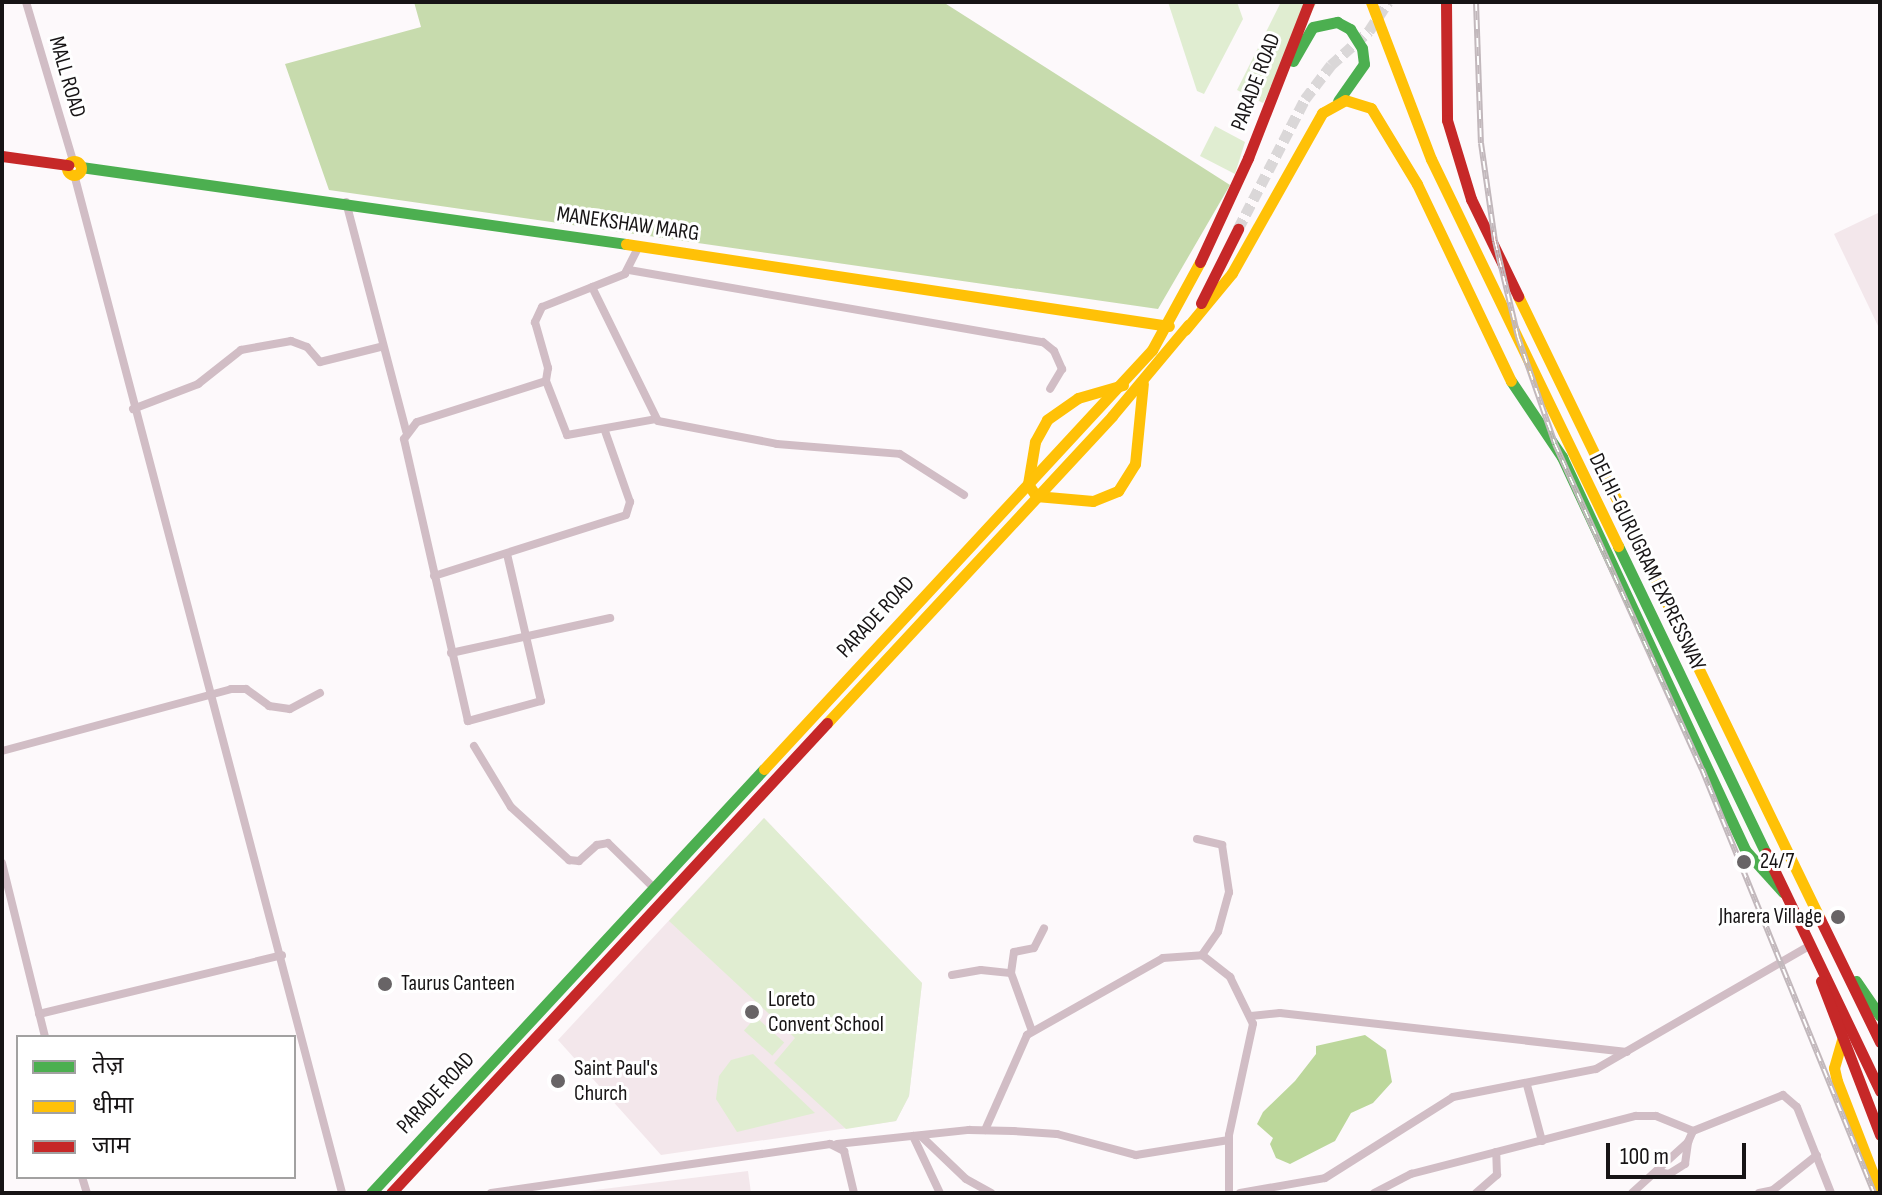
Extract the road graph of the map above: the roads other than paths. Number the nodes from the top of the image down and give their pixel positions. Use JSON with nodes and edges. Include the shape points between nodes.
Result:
{"nodes":[{"id":1,"x":26,"y":2,"type":"edge"},
{"id":2,"x":1309,"y":2,"type":"edge"},
{"id":3,"x":1371,"y":2,"type":"edge"},
{"id":4,"x":1446,"y":2,"type":"edge"},
{"id":5,"x":1338,"y":101,"type":"junction"},
{"id":6,"x":1269,"y":104,"type":"junction"},
{"id":7,"x":2,"y":156,"type":"edge"},
{"id":8,"x":74,"y":167,"type":"junction"},
{"id":9,"x":346,"y":202,"type":"junction"},
{"id":10,"x":1238,"y":229,"type":"tunnel mouth"},
{"id":11,"x":639,"y":246,"type":"junction"},
{"id":12,"x":629,"y":270,"type":"junction"},
{"id":13,"x":592,"y":287,"type":"junction"},
{"id":14,"x":1169,"y":326,"type":"junction"},
{"id":15,"x":1185,"y":330,"type":"junction"},
{"id":16,"x":380,"y":347,"type":"junction"},
{"id":17,"x":546,"y":381,"type":"junction"},
{"id":18,"x":1144,"y":381,"type":"junction"},
{"id":19,"x":1124,"y":385,"type":"junction"},
{"id":20,"x":1050,"y":389,"type":"dead end"},
{"id":21,"x":133,"y":409,"type":"junction"},
{"id":22,"x":656,"y":419,"type":"junction"},
{"id":23,"x":406,"y":431,"type":"junction"},
{"id":24,"x":605,"y":431,"type":"junction"},
{"id":25,"x":1028,"y":484,"type":"junction"},
{"id":26,"x":964,"y":495,"type":"dead end"},
{"id":27,"x":1036,"y":496,"type":"junction"},
{"id":28,"x":507,"y":554,"type":"junction"},
{"id":29,"x":434,"y":576,"type":"junction"},
{"id":30,"x":610,"y":618,"type":"dead end"},
{"id":31,"x":527,"y":636,"type":"junction"},
{"id":32,"x":451,"y":653,"type":"junction"},
{"id":33,"x":320,"y":693,"type":"dead end"},
{"id":34,"x":211,"y":696,"type":"junction"},
{"id":35,"x":804,"y":724,"type":"junction"},
{"id":36,"x":816,"y":735,"type":"junction"},
{"id":37,"x":474,"y":746,"type":"dead end"},
{"id":38,"x":2,"y":751,"type":"edge"},
{"id":39,"x":1197,"y":839,"type":"dead end"},
{"id":40,"x":2,"y":863,"type":"edge"},
{"id":41,"x":652,"y":886,"type":"junction"},
{"id":42,"x":1783,"y":892,"type":"junction"},
{"id":43,"x":1044,"y":928,"type":"dead end"},
{"id":44,"x":1829,"y":941,"type":"junction"},
{"id":45,"x":1809,"y":946,"type":"junction"},
{"id":46,"x":282,"y":955,"type":"junction"},
{"id":47,"x":1202,"y":955,"type":"junction"},
{"id":48,"x":1011,"y":973,"type":"junction"},
{"id":49,"x":952,"y":975,"type":"dead end"},
{"id":50,"x":39,"y":1014,"type":"junction"},
{"id":51,"x":1251,"y":1016,"type":"junction"},
{"id":52,"x":1880,"y":1016,"type":"edge"},
{"id":53,"x":1032,"y":1031,"type":"junction"},
{"id":54,"x":44,"y":1035,"type":"edge"},
{"id":55,"x":1842,"y":1040,"type":"junction"},
{"id":56,"x":1880,"y":1042,"type":"edge"},
{"id":57,"x":1627,"y":1052,"type":"junction"},
{"id":58,"x":1527,"y":1085,"type":"junction"},
{"id":59,"x":1880,"y":1091,"type":"edge"},
{"id":60,"x":985,"y":1130,"type":"junction"},
{"id":61,"x":1693,"y":1131,"type":"junction"},
{"id":62,"x":1880,"y":1135,"type":"edge"},
{"id":63,"x":917,"y":1136,"type":"junction"},
{"id":64,"x":1229,"y":1140,"type":"junction"},
{"id":65,"x":1542,"y":1141,"type":"junction"},
{"id":66,"x":1688,"y":1142,"type":"junction"},
{"id":67,"x":836,"y":1144,"type":"junction"},
{"id":68,"x":1496,"y":1152,"type":"junction"},
{"id":69,"x":1817,"y":1155,"type":"junction"},
{"id":70,"x":1658,"y":1172,"type":"junction"},
{"id":71,"x":377,"y":1191,"type":"edge"},
{"id":72,"x":1770,"y":1192,"type":"edge"},
{"id":73,"x":1880,"y":1192,"type":"edge"},
{"id":74,"x":342,"y":1193,"type":"edge"},
{"id":75,"x":391,"y":1193,"type":"edge"},
{"id":76,"x":491,"y":1193,"type":"edge"},
{"id":77,"x":854,"y":1193,"type":"edge"},
{"id":78,"x":940,"y":1193,"type":"edge"},
{"id":79,"x":991,"y":1193,"type":"edge"},
{"id":80,"x":1229,"y":1193,"type":"edge"},
{"id":81,"x":1240,"y":1193,"type":"edge"},
{"id":82,"x":1374,"y":1193,"type":"edge"},
{"id":83,"x":1476,"y":1193,"type":"edge"},
{"id":84,"x":1632,"y":1193,"type":"edge"},
{"id":85,"x":1759,"y":1193,"type":"edge"},
{"id":86,"x":1831,"y":1193,"type":"edge"}],
"edges":[{"from":1,"to":8,"type":"street","name":"MALL ROAD"},
{"from":2,"to":6,"type":"main road","name":"PARADE ROAD"},
{"from":3,"to":42,"type":"main road","name":"DELHI-GURUGRAM EXPRESSWAY","via":[[1431,159]]},
{"from":4,"to":44,"type":"main road","name":"DELHI-GURUGRAM EXPRESSWAY","via":[[1447,120],[1471,199]]},
{"from":5,"to":6,"type":"main road","via":[[1361,69],[1364,53],[1350,29],[1327,22],[1307,33]]},
{"from":5,"to":15,"type":"main road","via":[[1307,134],[1232,273]]},
{"from":5,"to":42,"type":"main road","via":[[1365,104],[1390,132],[1515,390],[1562,457],[1745,850]]},
{"from":6,"to":14,"type":"main road","name":"PARADE ROAD"},
{"from":7,"to":8,"type":"main road","name":"MANEKSHAW MARG"},
{"from":8,"to":9,"type":"main road","name":"MANEKSHAW MARG"},
{"from":8,"to":21,"type":"street","name":"MALL ROAD"},
{"from":9,"to":11,"type":"main road","name":"MANEKSHAW MARG"},
{"from":9,"to":16,"type":"street"},
{"from":10,"to":15,"type":"main road","name":"PARADE ROAD"},
{"from":11,"to":12,"type":"street"},
{"from":11,"to":14,"type":"main road","name":"MANEKSHAW MARG"},
{"from":12,"to":13,"type":"street"},
{"from":12,"to":20,"type":"street","via":[[1043,342],[1062,369]]},
{"from":13,"to":17,"type":"street","via":[[536,313],[549,373]]},
{"from":13,"to":22,"type":"street"},
{"from":14,"to":19,"type":"main road","name":"PARADE ROAD"},
{"from":15,"to":18,"type":"main road","name":"PARADE ROAD"},
{"from":16,"to":21,"type":"street","via":[[320,362],[307,347],[291,341],[241,350],[198,384]]},
{"from":16,"to":23,"type":"street"},
{"from":17,"to":23,"type":"street","via":[[417,422]]},
{"from":17,"to":24,"type":"street","via":[[567,435]]},
{"from":18,"to":27,"type":"main road","name":"PARADE ROAD"},
{"from":18,"to":27,"type":"main road","via":[[1135,464],[1118,491],[1093,501]]},
{"from":19,"to":25,"type":"main road","name":"PARADE ROAD"},
{"from":19,"to":25,"type":"main road","via":[[1078,398],[1047,420],[1035,442]]},
{"from":21,"to":34,"type":"street","name":"MALL ROAD"},
{"from":22,"to":24,"type":"street"},
{"from":22,"to":26,"type":"street","via":[[777,444],[900,454]]},
{"from":23,"to":29,"type":"street","via":[[408,464]]},
{"from":24,"to":28,"type":"street","via":[[629,512]]},
{"from":25,"to":27,"type":"main road"},
{"from":25,"to":35,"type":"main road","name":"PARADE ROAD"},
{"from":27,"to":36,"type":"main road","name":"PARADE ROAD"},
{"from":28,"to":29,"type":"street"},
{"from":28,"to":31,"type":"street"},
{"from":29,"to":32,"type":"street"},
{"from":30,"to":31,"type":"street"},
{"from":31,"to":32,"type":"street"},
{"from":31,"to":32,"type":"street","via":[[542,696],[535,706],[468,721]]},
{"from":33,"to":34,"type":"street","via":[[290,709],[269,706],[240,688]]},
{"from":34,"to":38,"type":"street"},
{"from":34,"to":46,"type":"street","name":"MALL ROAD"},
{"from":35,"to":36,"type":"main road"},
{"from":35,"to":41,"type":"main road","name":"PARADE ROAD"},
{"from":36,"to":75,"type":"main road","name":"PARADE ROAD"},
{"from":37,"to":41,"type":"street","via":[[511,807],[569,860],[579,861],[597,845],[608,843]]},
{"from":39,"to":47,"type":"street","via":[[1222,845],[1229,892],[1221,926]]},
{"from":40,"to":50,"type":"street"},
{"from":41,"to":71,"type":"main road","name":"PARADE ROAD"},
{"from":42,"to":45,"type":"main road","name":"DELHI-GURUGRAM EXPRESSWAY"},
{"from":43,"to":48,"type":"street","via":[[1034,948],[1011,956]]},
{"from":44,"to":52,"type":"main road"},
{"from":44,"to":56,"type":"main road","name":"DELHI-GURUGRAM EXPRESSWAY"},
{"from":45,"to":55,"type":"main road"},
{"from":45,"to":57,"type":"street"},
{"from":45,"to":59,"type":"main road","name":"DELHI-GURUGRAM EXPRESSWAY"},
{"from":46,"to":50,"type":"street"},
{"from":46,"to":74,"type":"street","name":"MALL ROAD"},
{"from":47,"to":51,"type":"street","via":[[1230,977]]},
{"from":47,"to":53,"type":"street","via":[[1168,956]]},
{"from":48,"to":49,"type":"street","via":[[981,970]]},
{"from":48,"to":53,"type":"street"},
{"from":50,"to":54,"type":"street"},
{"from":51,"to":57,"type":"street","via":[[1280,1013]]},
{"from":51,"to":64,"type":"street","via":[[1253,1030]]},
{"from":53,"to":60,"type":"street","via":[[1022,1042]]},
{"from":55,"to":62,"type":"main road"},
{"from":55,"to":73,"type":"main road","via":[[1834,1068],[1837,1081]]},
{"from":57,"to":58,"type":"street","via":[[1587,1072]]},
{"from":58,"to":65,"type":"street"},
{"from":58,"to":81,"type":"street","via":[[1441,1102],[1325,1178]]},
{"from":60,"to":63,"type":"street"},
{"from":60,"to":64,"type":"street","via":[[1057,1134],[1136,1155]]},
{"from":61,"to":65,"type":"street","via":[[1643,1114]]},
{"from":61,"to":66,"type":"street"},
{"from":61,"to":69,"type":"street","via":[[1783,1095],[1797,1107]]},
{"from":63,"to":67,"type":"street"},
{"from":63,"to":78,"type":"street"},
{"from":63,"to":79,"type":"street","via":[[966,1179]]},
{"from":64,"to":80,"type":"street"},
{"from":65,"to":68,"type":"street"},
{"from":66,"to":70,"type":"street","via":[[1663,1161]]},
{"from":66,"to":70,"type":"street","via":[[1685,1164],[1669,1174]]},
{"from":67,"to":76,"type":"street"},
{"from":67,"to":77,"type":"street","via":[[846,1157]]},
{"from":68,"to":82,"type":"street","via":[[1411,1174]]},
{"from":68,"to":83,"type":"street","via":[[1497,1175]]},
{"from":69,"to":72,"type":"street"},
{"from":69,"to":86,"type":"street"},
{"from":70,"to":84,"type":"street"},
{"from":72,"to":85,"type":"street"}]}
